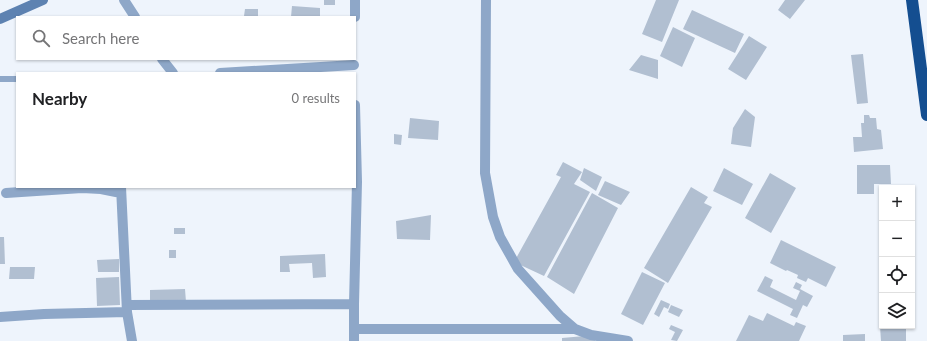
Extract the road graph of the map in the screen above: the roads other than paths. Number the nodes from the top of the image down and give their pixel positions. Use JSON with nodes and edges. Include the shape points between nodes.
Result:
{"nodes":[{"id":1,"x":43,"y":0,"type":"edge"},
{"id":2,"x":124,"y":0,"type":"edge"},
{"id":3,"x":355,"y":0,"type":"edge"},
{"id":4,"x":486,"y":0,"type":"edge"},
{"id":5,"x":912,"y":0,"type":"edge"},
{"id":6,"x":134,"y":16,"type":"edge"},
{"id":7,"x":355,"y":16,"type":"edge"},
{"id":8,"x":0,"y":19,"type":"edge"},
{"id":9,"x":163,"y":60,"type":"edge"},
{"id":10,"x":354,"y":66,"type":"edge"},
{"id":11,"x":172,"y":72,"type":"edge"},
{"id":12,"x":239,"y":72,"type":"edge"},
{"id":13,"x":0,"y":79,"type":"edge"},
{"id":14,"x":16,"y":79,"type":"edge"},
{"id":15,"x":927,"y":115,"type":"edge"},
{"id":16,"x":356,"y":144,"type":"edge"},
{"id":17,"x":121,"y":190,"type":"edge"},
{"id":18,"x":6,"y":193,"type":"dead end"},
{"id":19,"x":354,"y":304,"type":"junction"},
{"id":20,"x":127,"y":308,"type":"junction"},
{"id":21,"x":0,"y":317,"type":"edge"},
{"id":22,"x":355,"y":329,"type":"junction"},
{"id":23,"x":575,"y":329,"type":"junction"},
{"id":24,"x":132,"y":341,"type":"edge"},
{"id":25,"x":354,"y":341,"type":"edge"},
{"id":26,"x":628,"y":341,"type":"edge"}],
"edges":[{"from":1,"to":8,"type":"street"},
{"from":2,"to":6,"type":"street"},
{"from":3,"to":7,"type":"street"},
{"from":4,"to":23,"type":"street","via":[[485,173],[494,217],[500,237],[518,269]]},
{"from":5,"to":15,"type":"highway"},
{"from":9,"to":11,"type":"street"},
{"from":10,"to":12,"type":"street"},
{"from":13,"to":14,"type":"lane"},
{"from":16,"to":19,"type":"street"},
{"from":17,"to":18,"type":"street","via":[[82,188]]},
{"from":17,"to":20,"type":"street"},
{"from":19,"to":20,"type":"street"},
{"from":19,"to":22,"type":"street"},
{"from":20,"to":21,"type":"street"},
{"from":20,"to":24,"type":"street"},
{"from":22,"to":23,"type":"street"},
{"from":22,"to":25,"type":"street"},
{"from":23,"to":26,"type":"street","via":[[591,335]]}]}
